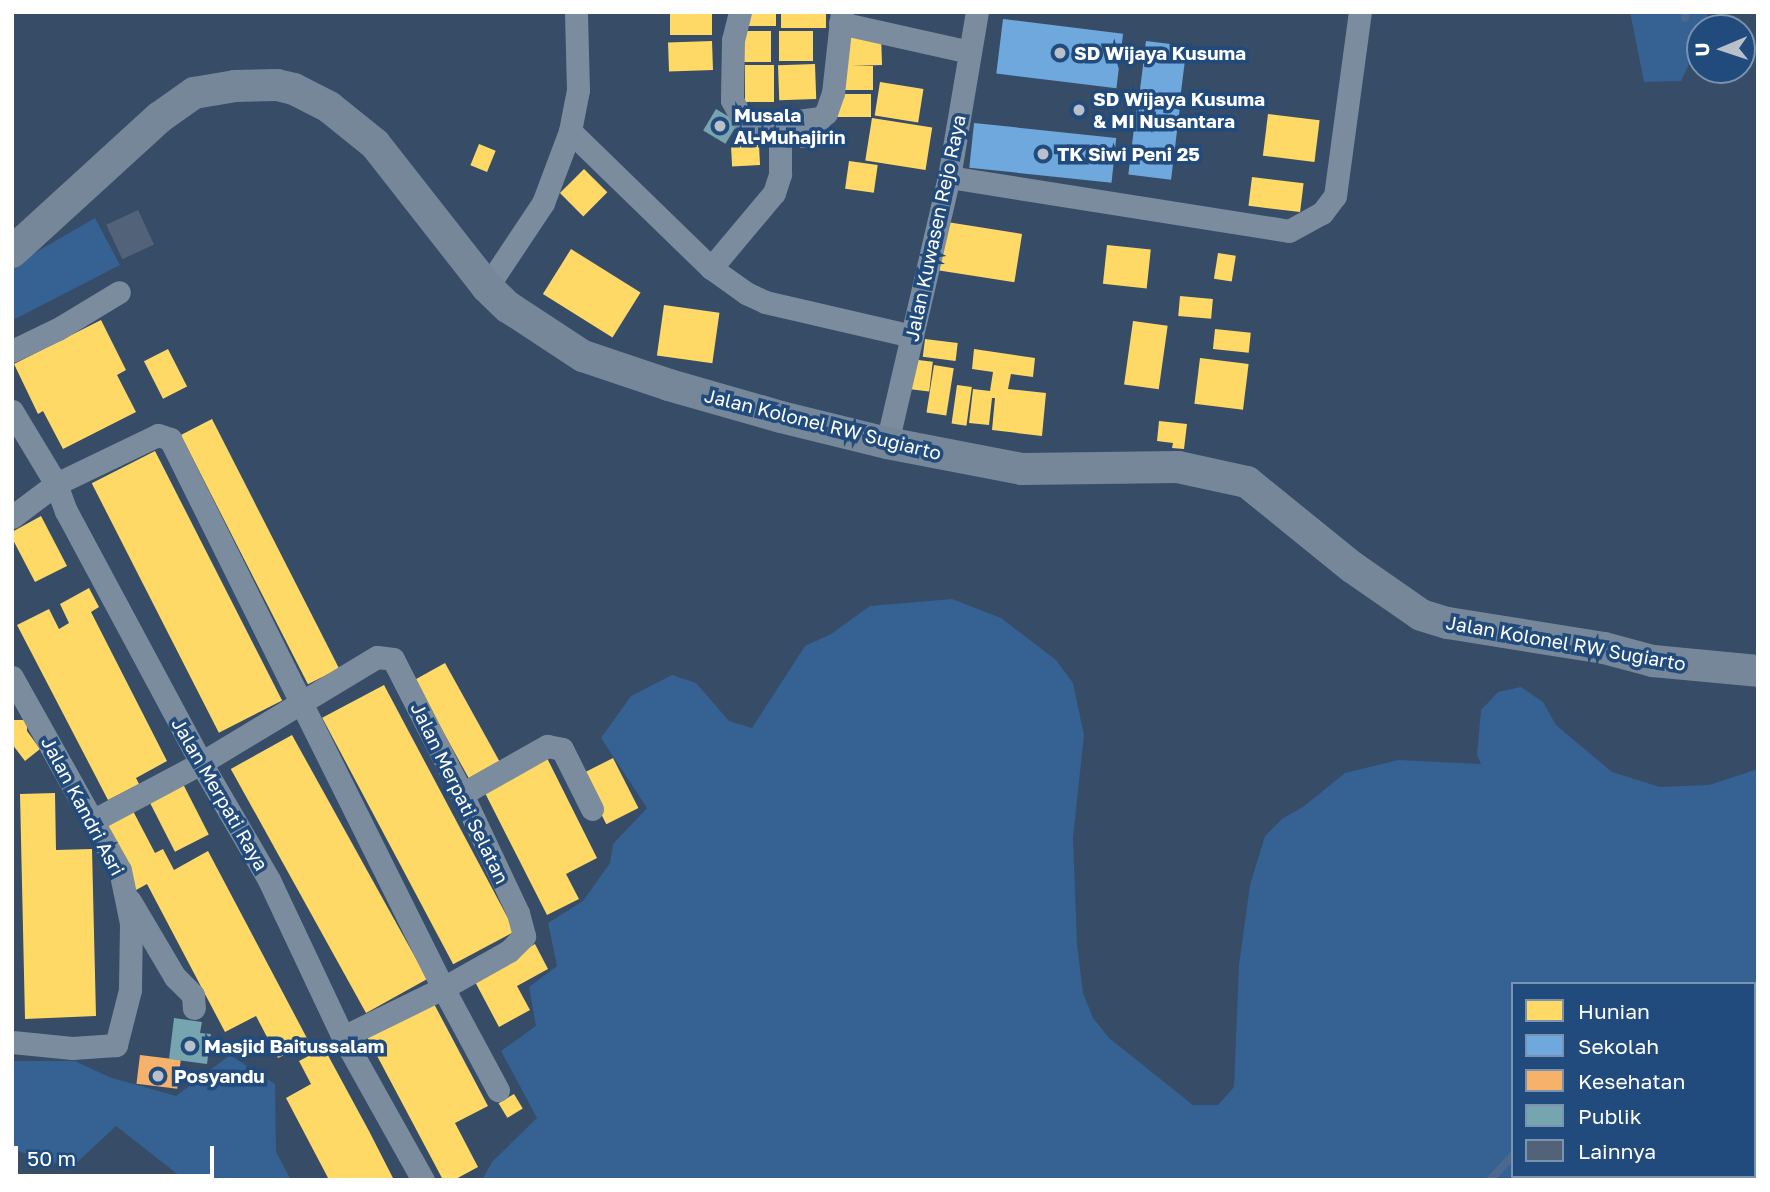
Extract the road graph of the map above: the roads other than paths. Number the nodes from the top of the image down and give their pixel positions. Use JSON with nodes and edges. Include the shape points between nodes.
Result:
{"nodes":[{"id":1,"x":576,"y":12,"type":"edge"},
{"id":2,"x":740,"y":12,"type":"edge"},
{"id":3,"x":977,"y":12,"type":"edge"},
{"id":4,"x":1360,"y":12,"type":"edge"},
{"id":5,"x":841,"y":18,"type":"edge"},
{"id":6,"x":970,"y":52,"type":"junction"},
{"id":7,"x":780,"y":124,"type":"junction"},
{"id":8,"x":570,"y":131,"type":"junction"},
{"id":9,"x":949,"y":177,"type":"junction"},
{"id":10,"x":12,"y":252,"type":"edge"},
{"id":11,"x":711,"y":268,"type":"junction"},
{"id":12,"x":487,"y":288,"type":"junction"},
{"id":13,"x":119,"y":292,"type":"dead end"},
{"id":14,"x":912,"y":336,"type":"junction"},
{"id":15,"x":12,"y":351,"type":"edge"},
{"id":16,"x":12,"y":411,"type":"edge"},
{"id":17,"x":887,"y":443,"type":"junction"},
{"id":18,"x":56,"y":484,"type":"junction"},
{"id":19,"x":12,"y":517,"type":"edge"},
{"id":20,"x":1758,"y":671,"type":"edge"},
{"id":21,"x":12,"y":677,"type":"edge"},
{"id":22,"x":301,"y":704,"type":"junction"},
{"id":23,"x":201,"y":763,"type":"junction"},
{"id":24,"x":462,"y":794,"type":"junction"},
{"id":25,"x":592,"y":809,"type":"dead end"},
{"id":26,"x":94,"y":820,"type":"junction"},
{"id":27,"x":127,"y":895,"type":"junction"},
{"id":28,"x":443,"y":988,"type":"junction"},
{"id":29,"x":194,"y":1008,"type":"dead end"},
{"id":30,"x":343,"y":1037,"type":"junction"},
{"id":31,"x":12,"y":1042,"type":"edge"},
{"id":32,"x":498,"y":1090,"type":"dead end"},
{"id":33,"x":423,"y":1180,"type":"edge"}],
"edges":[{"from":1,"to":8,"type":"street","via":[[578,90]]},
{"from":2,"to":7,"type":"street","via":[[733,40],[732,100],[742,119],[758,126]]},
{"from":3,"to":6,"type":"street","name":"Jalan Kuwasen Rejo Raya"},
{"from":4,"to":9,"type":"street","via":[[1335,197],[1322,213],[1289,231]]},
{"from":5,"to":6,"type":"street"},
{"from":5,"to":7,"type":"street","via":[[833,93],[826,113]]},
{"from":6,"to":9,"type":"street","name":"Jalan Kuwasen Rejo Raya"},
{"from":7,"to":11,"type":"street","via":[[780,174],[774,193]]},
{"from":8,"to":11,"type":"street"},
{"from":8,"to":12,"type":"street","via":[[543,202]]},
{"from":9,"to":14,"type":"street","name":"Jalan Kuwasen Rejo Raya"},
{"from":10,"to":12,"type":"main road","name":"Jalan Kolonel RW Sugiarto","via":[[160,117],[194,93],[276,85],[329,107],[375,144]]},
{"from":11,"to":14,"type":"street","via":[[765,303]]},
{"from":12,"to":17,"type":"main road","name":"Jalan Kolonel RW Sugiarto","via":[[583,356],[706,396]]},
{"from":13,"to":15,"type":"street"},
{"from":14,"to":17,"type":"street","name":"Jalan Kuwasen Rejo Raya"},
{"from":16,"to":18,"type":"street","name":"Jalan Merpati Raya"},
{"from":17,"to":20,"type":"main road","name":"Jalan Kolonel RW Sugiarto","via":[[1022,469],[1178,467],[1247,482],[1352,567],[1421,615],[1653,661]]},
{"from":18,"to":19,"type":"street"},
{"from":18,"to":22,"type":"street","via":[[158,435],[170,439]]},
{"from":18,"to":23,"type":"street","name":"Jalan Merpati Raya","via":[[66,511]]},
{"from":21,"to":26,"type":"street","name":"Jalan Kandri Asri"},
{"from":22,"to":23,"type":"street","name":"Jalan Merpati Selatan"},
{"from":22,"to":24,"type":"street","name":"Jalan Merpati Selatan","via":[[377,657],[393,660]]},
{"from":22,"to":28,"type":"street"},
{"from":23,"to":26,"type":"street","name":"Jalan Merpati Selatan"},
{"from":23,"to":30,"type":"street","name":"Jalan Merpati Raya","via":[[269,880]]},
{"from":24,"to":25,"type":"street","via":[[547,746],[562,749]]},
{"from":24,"to":28,"type":"street","name":"Jalan Merpati Selatan","via":[[518,913],[524,936],[509,951]]},
{"from":26,"to":27,"type":"street","name":"Jalan Kandri Asri","via":[[120,870]]},
{"from":27,"to":29,"type":"street","via":[[175,977],[192,995]]},
{"from":27,"to":31,"type":"street","name":"Jalan Kandri Asri","via":[[130,990],[117,1045],[85,1048]]},
{"from":28,"to":30,"type":"street","name":"Jalan Merpati Selatan"},
{"from":28,"to":32,"type":"street"},
{"from":30,"to":33,"type":"street","name":"Jalan Merpati Raya"}]}
